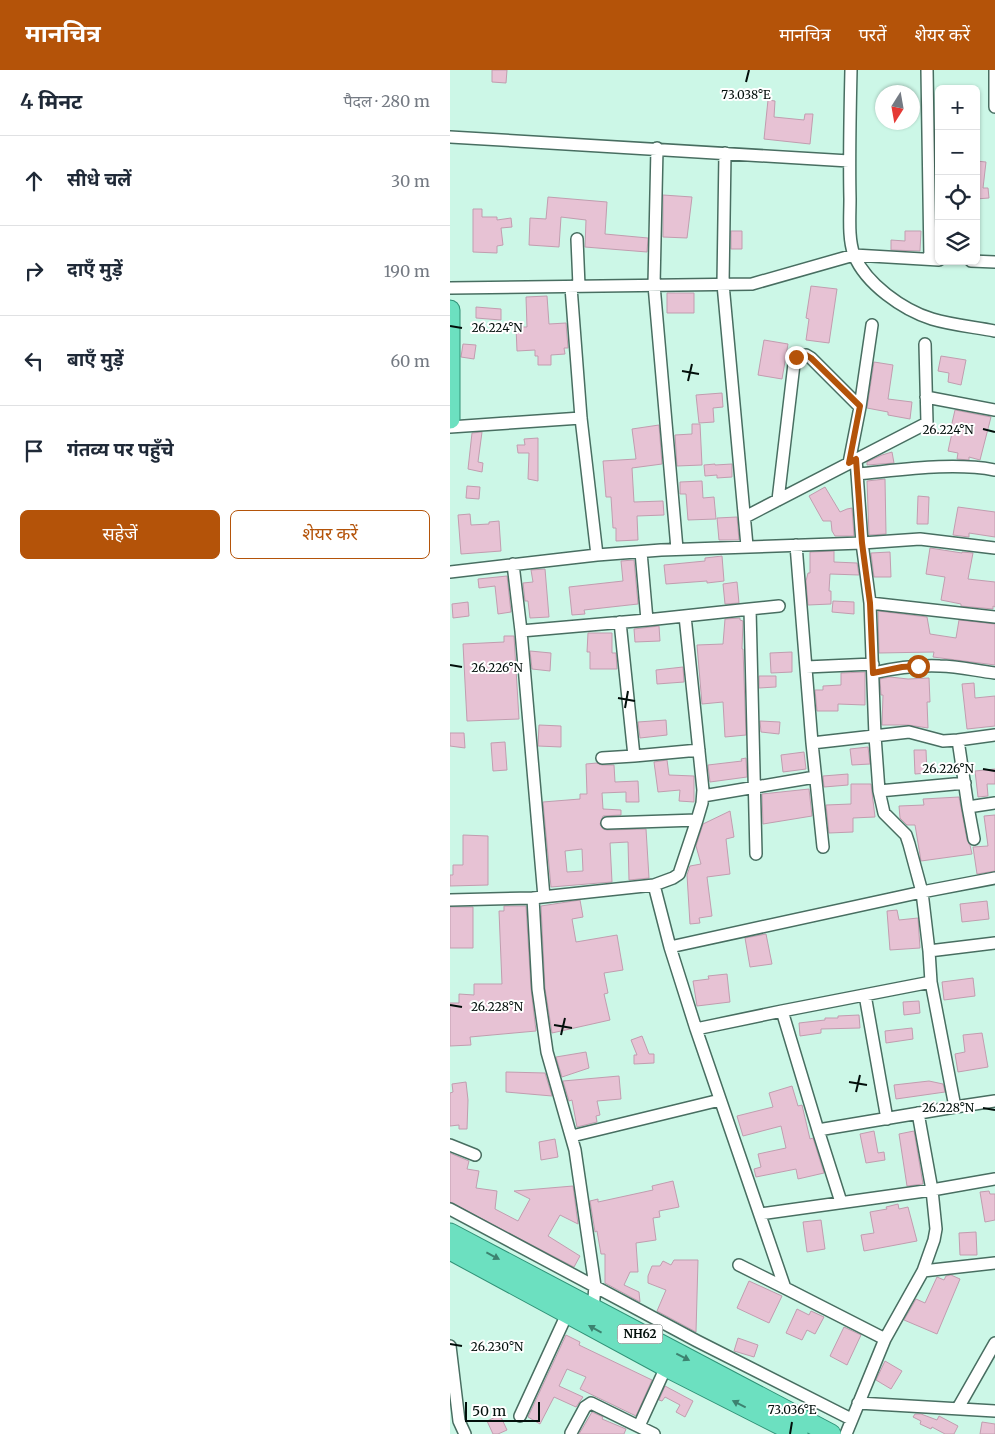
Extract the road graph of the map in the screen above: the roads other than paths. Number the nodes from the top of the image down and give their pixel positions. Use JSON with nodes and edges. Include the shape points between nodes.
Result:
{"nodes":[{"id":1,"x":851,"y":70,"type":"edge"},
{"id":2,"x":927,"y":70,"type":"edge"},
{"id":3,"x":995,"y":70,"type":"edge"},
{"id":4,"x":995,"y":107,"type":"edge"},
{"id":5,"x":450,"y":136,"type":"edge"},
{"id":6,"x":657,"y":148,"type":"junction"},
{"id":7,"x":725,"y":153,"type":"junction"},
{"id":8,"x":849,"y":161,"type":"junction"},
{"id":9,"x":577,"y":240,"type":"dead end"},
{"id":10,"x":854,"y":255,"type":"junction"},
{"id":11,"x":935,"y":259,"type":"edge"},
{"id":12,"x":980,"y":261,"type":"edge"},
{"id":13,"x":995,"y":262,"type":"edge"},
{"id":14,"x":723,"y":284,"type":"junction"},
{"id":15,"x":654,"y":285,"type":"junction"},
{"id":16,"x":575,"y":287,"type":"junction"},
{"id":17,"x":450,"y":288,"type":"edge"},
{"id":18,"x":450,"y":310,"type":"edge"},
{"id":19,"x":872,"y":325,"type":"dead end"},
{"id":20,"x":995,"y":331,"type":"edge"},
{"id":21,"x":925,"y":344,"type":"dead end"},
{"id":22,"x":926,"y":397,"type":"junction"},
{"id":23,"x":860,"y":406,"type":"junction"},
{"id":24,"x":995,"y":410,"type":"edge"},
{"id":25,"x":581,"y":418,"type":"junction"},
{"id":26,"x":450,"y":419,"type":"edge"},
{"id":27,"x":450,"y":427,"type":"edge"},
{"id":28,"x":853,"y":461,"type":"junction"},
{"id":29,"x":995,"y":470,"type":"edge"},
{"id":30,"x":857,"y":474,"type":"junction"},
{"id":31,"x":778,"y":500,"type":"junction"},
{"id":32,"x":745,"y":518,"type":"junction"},
{"id":33,"x":862,"y":543,"type":"junction"},
{"id":34,"x":796,"y":545,"type":"junction"},
{"id":35,"x":747,"y":546,"type":"junction"},
{"id":36,"x":995,"y":548,"type":"edge"},
{"id":37,"x":677,"y":549,"type":"junction"},
{"id":38,"x":641,"y":552,"type":"junction"},
{"id":39,"x":597,"y":555,"type":"junction"},
{"id":40,"x":513,"y":564,"type":"junction"},
{"id":41,"x":450,"y":572,"type":"edge"},
{"id":42,"x":870,"y":603,"type":"junction"},
{"id":43,"x":779,"y":606,"type":"dead end"},
{"id":44,"x":750,"y":610,"type":"junction"},
{"id":45,"x":685,"y":616,"type":"junction"},
{"id":46,"x":995,"y":618,"type":"edge"},
{"id":47,"x":647,"y":620,"type":"junction"},
{"id":48,"x":620,"y":622,"type":"junction"},
{"id":49,"x":521,"y":631,"type":"junction"},
{"id":50,"x":806,"y":667,"type":"junction"},
{"id":51,"x":873,"y":669,"type":"junction"},
{"id":52,"x":995,"y":673,"type":"edge"},
{"id":53,"x":995,"y":735,"type":"edge"},
{"id":54,"x":875,"y":736,"type":"junction"},
{"id":55,"x":958,"y":740,"type":"junction"},
{"id":56,"x":812,"y":742,"type":"junction"},
{"id":57,"x":698,"y":750,"type":"junction"},
{"id":58,"x":634,"y":756,"type":"junction"},
{"id":59,"x":602,"y":758,"type":"dead end"},
{"id":60,"x":815,"y":777,"type":"junction"},
{"id":61,"x":965,"y":783,"type":"junction"},
{"id":62,"x":755,"y":786,"type":"junction"},
{"id":63,"x":879,"y":791,"type":"junction"},
{"id":64,"x":703,"y":796,"type":"junction"},
{"id":65,"x":995,"y":804,"type":"edge"},
{"id":66,"x":968,"y":807,"type":"junction"},
{"id":67,"x":697,"y":820,"type":"junction"},
{"id":68,"x":607,"y":823,"type":"dead end"},
{"id":69,"x":974,"y":839,"type":"dead end"},
{"id":70,"x":823,"y":847,"type":"dead end"},
{"id":71,"x":756,"y":854,"type":"dead end"},
{"id":72,"x":995,"y":878,"type":"edge"},
{"id":73,"x":654,"y":885,"type":"junction"},
{"id":74,"x":922,"y":892,"type":"junction"},
{"id":75,"x":538,"y":897,"type":"junction"},
{"id":76,"x":450,"y":900,"type":"edge"},
{"id":77,"x":995,"y":943,"type":"edge"},
{"id":78,"x":670,"y":946,"type":"junction"},
{"id":79,"x":929,"y":951,"type":"junction"},
{"id":80,"x":931,"y":982,"type":"junction"},
{"id":81,"x":866,"y":995,"type":"junction"},
{"id":82,"x":782,"y":1011,"type":"junction"},
{"id":83,"x":696,"y":1029,"type":"junction"},
{"id":84,"x":720,"y":1100,"type":"junction"},
{"id":85,"x":995,"y":1102,"type":"edge"},
{"id":86,"x":955,"y":1107,"type":"junction"},
{"id":87,"x":918,"y":1113,"type":"junction"},
{"id":88,"x":887,"y":1118,"type":"junction"},
{"id":89,"x":818,"y":1130,"type":"junction"},
{"id":90,"x":572,"y":1136,"type":"junction"},
{"id":91,"x":450,"y":1145,"type":"edge"},
{"id":92,"x":475,"y":1155,"type":"dead end"},
{"id":93,"x":995,"y":1179,"type":"edge"},
{"id":94,"x":932,"y":1190,"type":"junction"},
{"id":95,"x":841,"y":1202,"type":"junction"},
{"id":96,"x":450,"y":1209,"type":"edge"},
{"id":97,"x":760,"y":1214,"type":"junction"},
{"id":98,"x":450,"y":1233,"type":"edge"},
{"id":99,"x":450,"y":1250,"type":"edge"},
{"id":100,"x":995,"y":1263,"type":"edge"},
{"id":101,"x":739,"y":1265,"type":"dead end"},
{"id":102,"x":922,"y":1271,"type":"junction"},
{"id":103,"x":595,"y":1286,"type":"junction"},
{"id":104,"x":785,"y":1288,"type":"junction"},
{"id":105,"x":593,"y":1310,"type":"junction"},
{"id":106,"x":568,"y":1314,"type":"junction"},
{"id":107,"x":886,"y":1339,"type":"junction"},
{"id":108,"x":995,"y":1343,"type":"edge"},
{"id":109,"x":450,"y":1346,"type":"edge"},
{"id":110,"x":666,"y":1367,"type":"junction"},
{"id":111,"x":761,"y":1374,"type":"junction"},
{"id":112,"x":753,"y":1394,"type":"junction"},
{"id":113,"x":809,"y":1398,"type":"junction"},
{"id":114,"x":453,"y":1402,"type":"edge"},
{"id":115,"x":858,"y":1403,"type":"junction"},
{"id":116,"x":958,"y":1408,"type":"junction"},
{"id":117,"x":995,"y":1411,"type":"edge"},
{"id":118,"x":520,"y":1416,"type":"dead end"},
{"id":119,"x":851,"y":1419,"type":"junction"},
{"id":120,"x":639,"y":1426,"type":"junction"},
{"id":121,"x":800,"y":1426,"type":"edge"},
{"id":122,"x":571,"y":1433,"type":"dead end"},
{"id":123,"x":465,"y":1434,"type":"edge"},
{"id":124,"x":654,"y":1434,"type":"edge"},
{"id":125,"x":831,"y":1434,"type":"edge"},
{"id":126,"x":846,"y":1434,"type":"edge"}],
"edges":[{"from":1,"to":8,"type":"street"},
{"from":2,"to":11,"type":"street"},
{"from":3,"to":4,"type":"street"},
{"from":5,"to":6,"type":"street"},
{"from":6,"to":7,"type":"street"},
{"from":6,"to":15,"type":"street"},
{"from":7,"to":8,"type":"street"},
{"from":7,"to":14,"type":"street"},
{"from":8,"to":10,"type":"street"},
{"from":9,"to":16,"type":"street"},
{"from":10,"to":11,"type":"street"},
{"from":10,"to":14,"type":"street","via":[[752,284]]},
{"from":10,"to":20,"type":"street","via":[[877,287],[903,305],[931,319]]},
{"from":12,"to":13,"type":"street"},
{"from":14,"to":15,"type":"street"},
{"from":14,"to":32,"type":"street"},
{"from":15,"to":16,"type":"street"},
{"from":15,"to":37,"type":"street"},
{"from":16,"to":17,"type":"street"},
{"from":16,"to":25,"type":"street"},
{"from":18,"to":26,"type":"highway"},
{"from":19,"to":23,"type":"street"},
{"from":21,"to":22,"type":"street"},
{"from":22,"to":24,"type":"street"},
{"from":22,"to":28,"type":"street","via":[[927,423]]},
{"from":23,"to":28,"type":"street"},
{"from":23,"to":31,"type":"street","via":[[811,358],[806,355],[796,357]]},
{"from":25,"to":27,"type":"street"},
{"from":25,"to":39,"type":"street"},
{"from":28,"to":30,"type":"street"},
{"from":28,"to":31,"type":"street"},
{"from":29,"to":30,"type":"street","via":[[947,468]]},
{"from":30,"to":33,"type":"street"},
{"from":31,"to":32,"type":"street"},
{"from":32,"to":35,"type":"street"},
{"from":33,"to":34,"type":"street"},
{"from":33,"to":36,"type":"street","via":[[920,539]]},
{"from":33,"to":42,"type":"street"},
{"from":34,"to":35,"type":"street"},
{"from":34,"to":50,"type":"street"},
{"from":35,"to":37,"type":"street"},
{"from":37,"to":38,"type":"street"},
{"from":38,"to":39,"type":"street"},
{"from":38,"to":47,"type":"street"},
{"from":39,"to":40,"type":"street"},
{"from":40,"to":41,"type":"street"},
{"from":40,"to":49,"type":"street"},
{"from":42,"to":46,"type":"street"},
{"from":42,"to":51,"type":"street"},
{"from":43,"to":44,"type":"street"},
{"from":44,"to":45,"type":"street"},
{"from":44,"to":62,"type":"street"},
{"from":45,"to":47,"type":"street"},
{"from":45,"to":57,"type":"street"},
{"from":47,"to":48,"type":"street"},
{"from":48,"to":49,"type":"street"},
{"from":48,"to":58,"type":"street"},
{"from":49,"to":75,"type":"street"},
{"from":50,"to":51,"type":"street"},
{"from":50,"to":56,"type":"street"},
{"from":51,"to":52,"type":"street","via":[[941,666]]},
{"from":51,"to":54,"type":"street"},
{"from":53,"to":55,"type":"street"},
{"from":54,"to":55,"type":"street","via":[[908,732],[943,741]]},
{"from":54,"to":56,"type":"street"},
{"from":54,"to":63,"type":"street"},
{"from":55,"to":61,"type":"street"},
{"from":56,"to":60,"type":"street"},
{"from":57,"to":58,"type":"street"},
{"from":57,"to":64,"type":"street"},
{"from":58,"to":59,"type":"street"},
{"from":60,"to":62,"type":"street"},
{"from":60,"to":70,"type":"street"},
{"from":61,"to":63,"type":"street"},
{"from":61,"to":66,"type":"street"},
{"from":62,"to":64,"type":"street"},
{"from":62,"to":71,"type":"street"},
{"from":63,"to":74,"type":"street","via":[[884,813],[906,835]]},
{"from":64,"to":67,"type":"street"},
{"from":65,"to":66,"type":"street"},
{"from":66,"to":69,"type":"street"},
{"from":67,"to":68,"type":"street"},
{"from":67,"to":73,"type":"street","via":[[679,874]]},
{"from":72,"to":74,"type":"street"},
{"from":73,"to":75,"type":"street"},
{"from":73,"to":78,"type":"street"},
{"from":74,"to":78,"type":"street"},
{"from":74,"to":79,"type":"street"},
{"from":75,"to":76,"type":"street"},
{"from":75,"to":90,"type":"street","via":[[538,989],[547,1052]]},
{"from":77,"to":79,"type":"street"},
{"from":78,"to":83,"type":"street"},
{"from":79,"to":80,"type":"street"},
{"from":80,"to":81,"type":"street"},
{"from":80,"to":86,"type":"street"},
{"from":81,"to":82,"type":"street"},
{"from":81,"to":88,"type":"street"},
{"from":82,"to":83,"type":"street"},
{"from":82,"to":89,"type":"street"},
{"from":83,"to":84,"type":"street"},
{"from":84,"to":90,"type":"street"},
{"from":84,"to":97,"type":"street"},
{"from":85,"to":86,"type":"street"},
{"from":86,"to":87,"type":"street"},
{"from":87,"to":88,"type":"street"},
{"from":87,"to":94,"type":"street"},
{"from":88,"to":89,"type":"street"},
{"from":89,"to":95,"type":"street"},
{"from":90,"to":103,"type":"street"},
{"from":91,"to":92,"type":"street"},
{"from":93,"to":94,"type":"street"},
{"from":94,"to":95,"type":"street"},
{"from":94,"to":102,"type":"street","via":[[936,1229]]},
{"from":95,"to":97,"type":"street"},
{"from":96,"to":103,"type":"street"},
{"from":97,"to":104,"type":"street"},
{"from":98,"to":105,"type":"highway","number":"NH62","one_way":true},
{"from":99,"to":106,"type":"highway","number":"NH62"},
{"from":100,"to":102,"type":"street"},
{"from":101,"to":104,"type":"street"},
{"from":102,"to":107,"type":"street"},
{"from":103,"to":105,"type":"street"},
{"from":103,"to":111,"type":"street"},
{"from":104,"to":107,"type":"street"},
{"from":105,"to":112,"type":"highway","number":"NH62","one_way":true},
{"from":110,"to":106,"type":"highway","number":"NH62","one_way":true},
{"from":106,"to":118,"type":"street"},
{"from":107,"to":115,"type":"street"},
{"from":108,"to":116,"type":"street"},
{"from":109,"to":114,"type":"street"},
{"from":110,"to":120,"type":"street"},
{"from":121,"to":110,"type":"highway","number":"NH62","one_way":true},
{"from":111,"to":112,"type":"street"},
{"from":111,"to":113,"type":"street"},
{"from":112,"to":121,"type":"highway","number":"NH62"},
{"from":113,"to":119,"type":"street"},
{"from":113,"to":121,"type":"street"},
{"from":114,"to":123,"type":"street"},
{"from":115,"to":116,"type":"street"},
{"from":115,"to":119,"type":"street"},
{"from":116,"to":117,"type":"street"},
{"from":119,"to":126,"type":"street"},
{"from":120,"to":122,"type":"street","via":[[591,1403],[584,1407]]},
{"from":120,"to":124,"type":"street"},
{"from":121,"to":125,"type":"highway","number":"NH62"}]}
